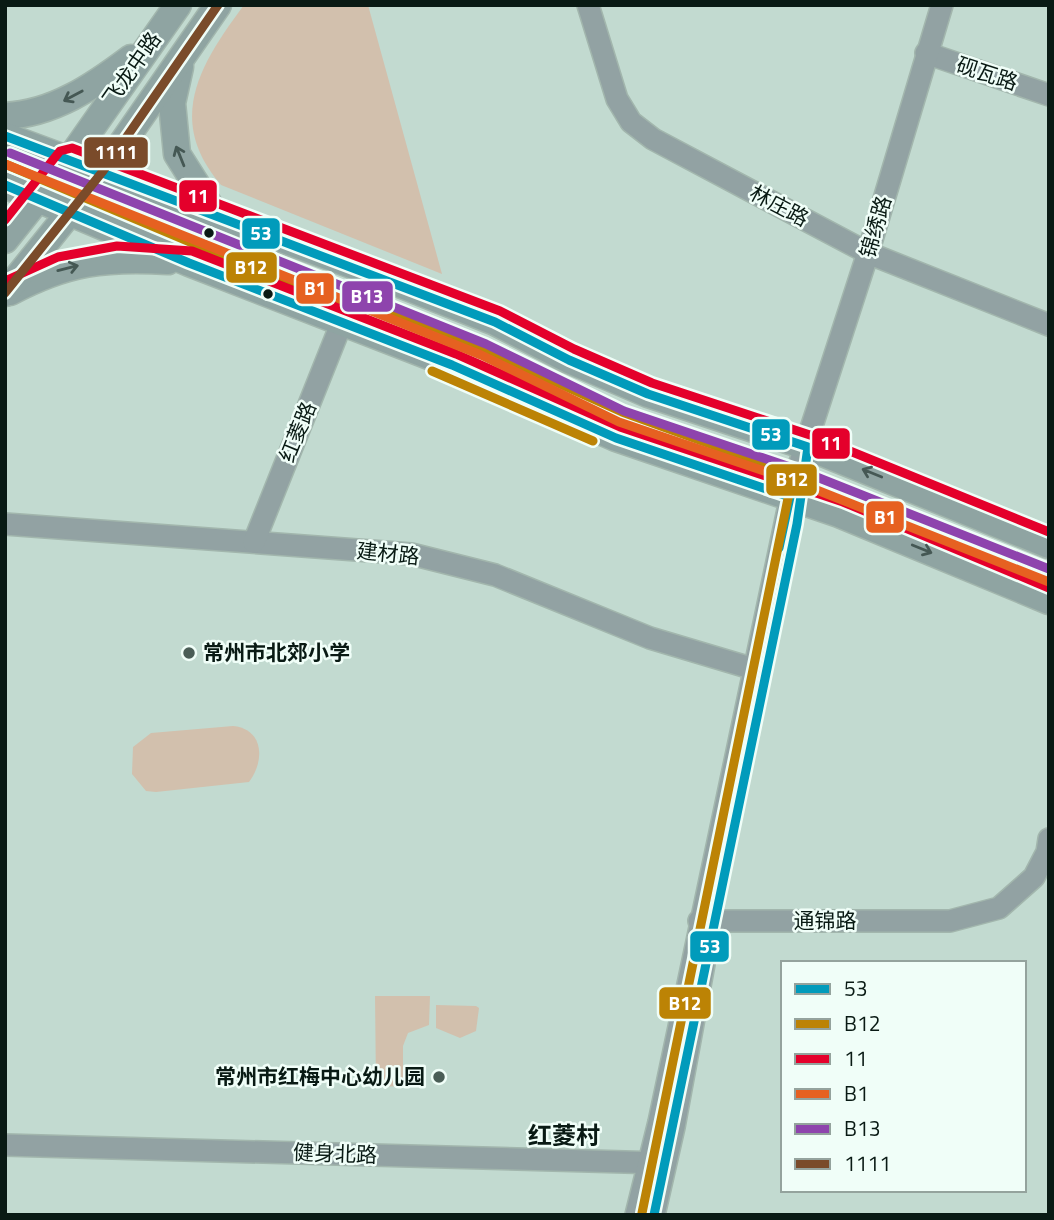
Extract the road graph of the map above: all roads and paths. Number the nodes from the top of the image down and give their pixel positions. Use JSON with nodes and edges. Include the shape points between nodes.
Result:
{"nodes":[{"id":1,"x":177,"y":5,"type":"edge"},
{"id":2,"x":218,"y":5,"type":"edge"},
{"id":3,"x":588,"y":5,"type":"edge"},
{"id":4,"x":942,"y":5,"type":"edge"},
{"id":5,"x":149,"y":44,"type":"junction"},
{"id":6,"x":184,"y":52,"type":"junction"},
{"id":7,"x":926,"y":53,"type":"junction"},
{"id":8,"x":1049,"y":94,"type":"edge"},
{"id":9,"x":5,"y":116,"type":"edge"},
{"id":10,"x":5,"y":136,"type":"edge"},
{"id":11,"x":69,"y":160,"type":"junction"},
{"id":12,"x":103,"y":170,"type":"junction"},
{"id":13,"x":5,"y":185,"type":"edge"},
{"id":14,"x":36,"y":198,"type":"junction"},
{"id":15,"x":69,"y":212,"type":"junction"},
{"id":16,"x":215,"y":214,"type":"junction"},
{"id":17,"x":5,"y":240,"type":"edge"},
{"id":18,"x":868,"y":253,"type":"junction"},
{"id":19,"x":189,"y":262,"type":"junction"},
{"id":20,"x":5,"y":294,"type":"edge"},
{"id":21,"x":342,"y":322,"type":"junction"},
{"id":22,"x":1049,"y":325,"type":"edge"},
{"id":23,"x":808,"y":447,"type":"junction"},
{"id":24,"x":795,"y":499,"type":"junction"},
{"id":25,"x":5,"y":524,"type":"edge"},
{"id":26,"x":254,"y":542,"type":"junction"},
{"id":27,"x":1049,"y":545,"type":"edge"},
{"id":28,"x":1049,"y":601,"type":"edge"},
{"id":29,"x":754,"y":668,"type":"junction"},
{"id":30,"x":1049,"y":839,"type":"edge"},
{"id":31,"x":706,"y":921,"type":"junction"},
{"id":32,"x":5,"y":1145,"type":"edge"},
{"id":33,"x":656,"y":1163,"type":"junction"},
{"id":34,"x":636,"y":1215,"type":"edge"},
{"id":35,"x":654,"y":1215,"type":"edge"}],
"edges":[{"from":1,"to":5,"type":"main road","name":"飞龙中路"},
{"from":2,"to":6,"type":"main road","name":"飞龙中路"},
{"from":3,"to":18,"type":"street","name":"林庄路","via":[[617,99],[631,122],[653,139]]},
{"from":4,"to":7,"type":"street","name":"锦绣路"},
{"from":5,"to":9,"type":"main road","one_way":true,"via":[[58,104]]},
{"from":5,"to":11,"type":"main road","name":"飞龙中路"},
{"from":6,"to":12,"type":"main road","name":"飞龙中路"},
{"from":16,"to":6,"type":"main road","one_way":true,"via":[[177,155],[172,103]]},
{"from":7,"to":8,"type":"street","name":"砚瓦路"},
{"from":7,"to":18,"type":"street","name":"锦绣路"},
{"from":10,"to":11,"type":"main road"},
{"from":11,"to":12,"type":"main road"},
{"from":11,"to":14,"type":"main road","name":"飞龙中路"},
{"from":12,"to":15,"type":"main road","name":"飞龙中路"},
{"from":12,"to":16,"type":"main road"},
{"from":13,"to":14,"type":"main road"},
{"from":14,"to":15,"type":"main road"},
{"from":14,"to":17,"type":"main road","name":"飞龙中路"},
{"from":15,"to":19,"type":"main road"},
{"from":15,"to":20,"type":"main road","name":"飞龙中路"},
{"from":16,"to":23,"type":"main road","via":[[495,322],[648,394]]},
{"from":18,"to":22,"type":"street","name":"林庄路"},
{"from":18,"to":23,"type":"street","name":"锦绣路"},
{"from":20,"to":19,"type":"main road","one_way":true,"via":[[62,269],[118,258]]},
{"from":19,"to":21,"type":"main road"},
{"from":21,"to":24,"type":"main road","via":[[615,438]]},
{"from":21,"to":26,"type":"street","name":"红菱路"},
{"from":23,"to":24,"type":"street","name":"锦绣路","via":[[799,463]]},
{"from":27,"to":23,"type":"main road","one_way":true},
{"from":24,"to":28,"type":"main road","one_way":true},
{"from":24,"to":29,"type":"street","name":"锦绣路"},
{"from":24,"to":31,"type":"street","name":"锦绣路"},
{"from":25,"to":26,"type":"street","name":"建材路"},
{"from":26,"to":29,"type":"street","name":"建材路","via":[[411,554],[495,575],[650,638]]},
{"from":29,"to":31,"type":"street","name":"锦绣路"},
{"from":30,"to":31,"type":"street","name":"通锦路","via":[[1034,877],[999,908],[950,921]]},
{"from":31,"to":33,"type":"street","name":"锦绣路"},
{"from":32,"to":33,"type":"street","name":"健身北路"},
{"from":33,"to":34,"type":"street","name":"锦绣路"},
{"from":33,"to":35,"type":"street","name":"锦绣路"}]}
